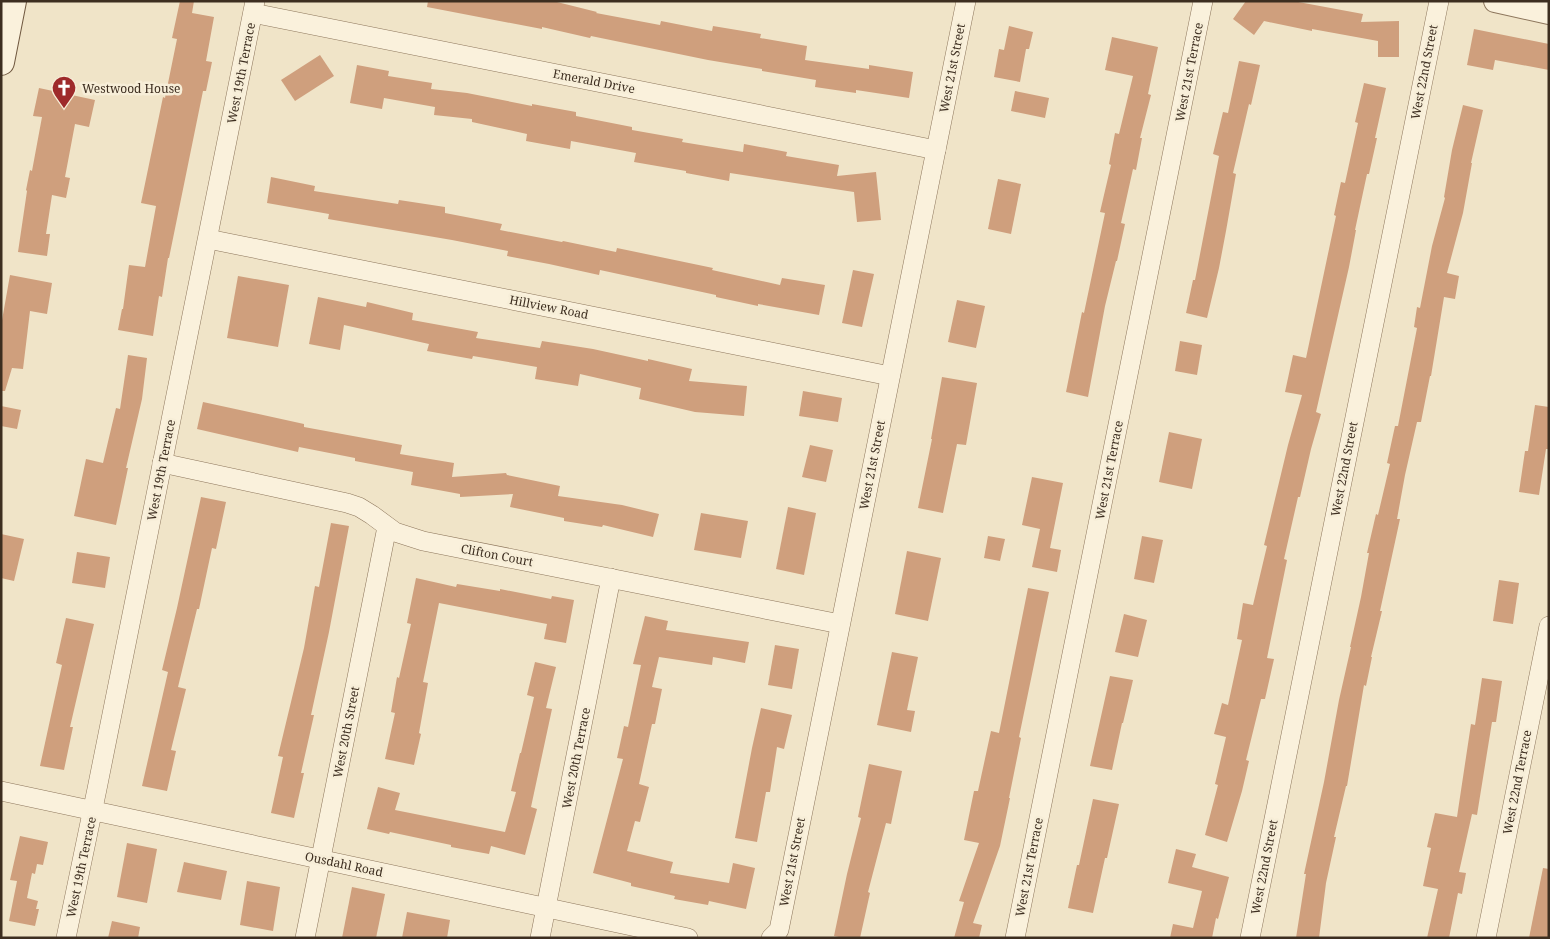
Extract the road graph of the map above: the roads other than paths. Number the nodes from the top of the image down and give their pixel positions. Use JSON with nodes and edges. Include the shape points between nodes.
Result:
{"nodes":[{"id":1,"x":13,"y":1,"type":"edge"},
{"id":2,"x":966,"y":1,"type":"edge"},
{"id":3,"x":1203,"y":1,"type":"edge"},
{"id":4,"x":1438,"y":1,"type":"edge"},
{"id":5,"x":1495,"y":1,"type":"edge"},
{"id":6,"x":254,"y":7,"type":"edge"},
{"id":7,"x":1549,"y":13,"type":"edge"},
{"id":8,"x":1,"y":62,"type":"edge"},
{"id":9,"x":936,"y":150,"type":"junction"},
{"id":10,"x":208,"y":239,"type":"junction"},
{"id":11,"x":890,"y":376,"type":"junction"},
{"id":12,"x":162,"y":463,"type":"junction"},
{"id":13,"x":387,"y":527,"type":"junction"},
{"id":14,"x":611,"y":578,"type":"junction"},
{"id":15,"x":840,"y":624,"type":"junction"},
{"id":16,"x":1549,"y":626,"type":"edge"},
{"id":17,"x":1,"y":791,"type":"edge"},
{"id":18,"x":93,"y":810,"type":"junction"},
{"id":19,"x":320,"y":859,"type":"junction"},
{"id":20,"x":546,"y":907,"type":"junction"},
{"id":21,"x":777,"y":935,"type":"edge"},
{"id":22,"x":66,"y":938,"type":"edge"},
{"id":23,"x":305,"y":938,"type":"edge"},
{"id":24,"x":540,"y":938,"type":"edge"},
{"id":25,"x":688,"y":938,"type":"edge"},
{"id":26,"x":1015,"y":938,"type":"edge"},
{"id":27,"x":1250,"y":938,"type":"edge"},
{"id":28,"x":1486,"y":938,"type":"edge"}],
"edges":[{"from":1,"to":8,"type":"main road"},
{"from":2,"to":9,"type":"street","name":"West 21st Street"},
{"from":3,"to":26,"type":"street","name":"West 21st Terrace"},
{"from":4,"to":27,"type":"street","name":"West 22nd Street"},
{"from":5,"to":7,"type":"street"},
{"from":6,"to":9,"type":"street","name":"Emerald Drive"},
{"from":6,"to":10,"type":"street","name":"West 19th Terrace"},
{"from":9,"to":11,"type":"street","name":"West 21st Street"},
{"from":10,"to":11,"type":"street","name":"Hillview Road"},
{"from":10,"to":12,"type":"street","name":"West 19th Terrace"},
{"from":11,"to":15,"type":"street","name":"West 21st Street"},
{"from":12,"to":13,"type":"street","name":"Clifton Court","via":[[347,503],[359,507]]},
{"from":12,"to":18,"type":"street","name":"West 19th Terrace"},
{"from":13,"to":14,"type":"street","name":"Clifton Court","via":[[423,540]]},
{"from":13,"to":19,"type":"street","name":"West 20th Street"},
{"from":14,"to":15,"type":"street","name":"Clifton Court"},
{"from":14,"to":20,"type":"street","name":"West 20th Terrace"},
{"from":15,"to":21,"type":"street","name":"West 21st Street"},
{"from":16,"to":28,"type":"street","name":"West 22nd Terrace"},
{"from":17,"to":18,"type":"street","name":"Ousdahl Road"},
{"from":18,"to":19,"type":"street","name":"Ousdahl Road"},
{"from":18,"to":22,"type":"street","name":"West 19th Terrace"},
{"from":19,"to":20,"type":"street","name":"Ousdahl Road"},
{"from":19,"to":23,"type":"street","name":"West 20th Street"},
{"from":20,"to":24,"type":"street","name":"West 20th Terrace"},
{"from":20,"to":25,"type":"street","name":"Ousdahl Road"}]}
